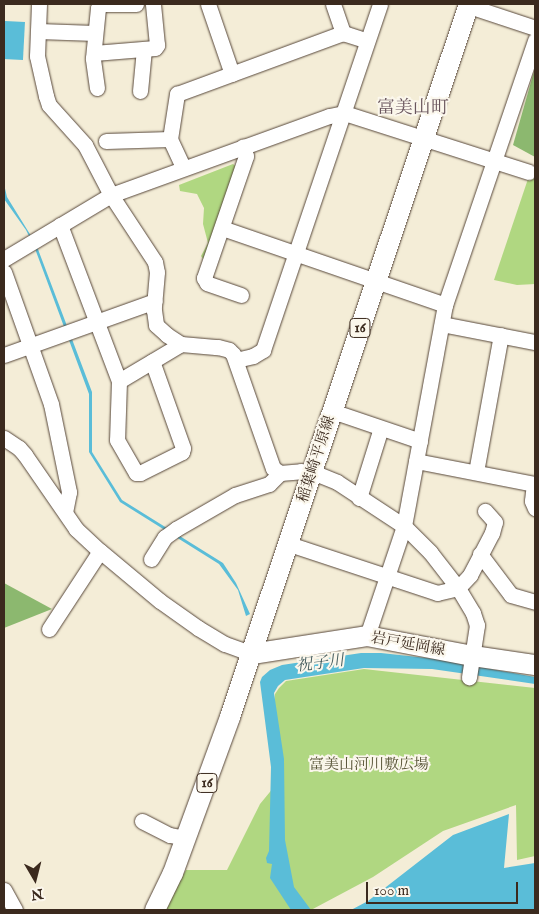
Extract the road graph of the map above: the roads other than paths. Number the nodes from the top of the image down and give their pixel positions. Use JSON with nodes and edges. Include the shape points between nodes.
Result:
{"nodes":[{"id":1,"x":39,"y":4,"type":"edge"},
{"id":2,"x":136,"y":4,"type":"edge"},
{"id":3,"x":153,"y":4,"type":"edge"},
{"id":4,"x":208,"y":4,"type":"edge"},
{"id":5,"x":333,"y":4,"type":"edge"},
{"id":6,"x":380,"y":4,"type":"edge"},
{"id":7,"x":469,"y":5,"type":"edge"},
{"id":8,"x":535,"y":28,"type":"edge"},
{"id":9,"x":38,"y":31,"type":"junction"},
{"id":10,"x":95,"y":33,"type":"junction"},
{"id":11,"x":343,"y":33,"type":"junction"},
{"id":12,"x":535,"y":40,"type":"edge"},
{"id":13,"x":368,"y":41,"type":"junction"},
{"id":14,"x":144,"y":49,"type":"junction"},
{"id":15,"x":94,"y":52,"type":"junction"},
{"id":16,"x":232,"y":74,"type":"junction"},
{"id":17,"x":97,"y":88,"type":"dead end"},
{"id":18,"x":140,"y":91,"type":"dead end"},
{"id":19,"x":344,"y":113,"type":"junction"},
{"id":20,"x":425,"y":137,"type":"junction"},
{"id":21,"x":170,"y":139,"type":"junction"},
{"id":22,"x":106,"y":141,"type":"dead end"},
{"id":23,"x":243,"y":146,"type":"junction"},
{"id":24,"x":493,"y":161,"type":"junction"},
{"id":25,"x":182,"y":167,"type":"junction"},
{"id":26,"x":529,"y":172,"type":"dead end"},
{"id":27,"x":110,"y":195,"type":"junction"},
{"id":28,"x":60,"y":225,"type":"junction"},
{"id":29,"x":222,"y":228,"type":"junction"},
{"id":30,"x":295,"y":253,"type":"junction"},
{"id":31,"x":4,"y":259,"type":"edge"},
{"id":32,"x":4,"y":272,"type":"edge"},
{"id":33,"x":376,"y":281,"type":"junction"},
{"id":34,"x":241,"y":295,"type":"dead end"},
{"id":35,"x":155,"y":301,"type":"junction"},
{"id":36,"x":445,"y":305,"type":"junction"},
{"id":37,"x":98,"y":322,"type":"junction"},
{"id":38,"x":442,"y":324,"type":"junction"},
{"id":39,"x":501,"y":336,"type":"junction"},
{"id":40,"x":535,"y":342,"type":"edge"},
{"id":41,"x":182,"y":344,"type":"junction"},
{"id":42,"x":29,"y":345,"type":"junction"},
{"id":43,"x":4,"y":355,"type":"edge"},
{"id":44,"x":236,"y":360,"type":"junction"},
{"id":45,"x":152,"y":361,"type":"junction"},
{"id":46,"x":119,"y":381,"type":"junction"},
{"id":47,"x":332,"y":411,"type":"junction"},
{"id":48,"x":381,"y":428,"type":"junction"},
{"id":49,"x":4,"y":438,"type":"edge"},
{"id":50,"x":420,"y":441,"type":"junction"},
{"id":51,"x":416,"y":461,"type":"junction"},
{"id":52,"x":476,"y":472,"type":"junction"},
{"id":53,"x":280,"y":473,"type":"junction"},
{"id":54,"x":311,"y":474,"type":"junction"},
{"id":55,"x":535,"y":482,"type":"edge"},
{"id":56,"x":359,"y":498,"type":"junction"},
{"id":57,"x":534,"y":503,"type":"edge"},
{"id":58,"x":485,"y":511,"type":"dead end"},
{"id":59,"x":65,"y":512,"type":"junction"},
{"id":60,"x":404,"y":526,"type":"junction"},
{"id":61,"x":289,"y":544,"type":"junction"},
{"id":62,"x":100,"y":551,"type":"junction"},
{"id":63,"x":480,"y":554,"type":"junction"},
{"id":64,"x":151,"y":559,"type":"dead end"},
{"id":65,"x":387,"y":576,"type":"junction"},
{"id":66,"x":458,"y":588,"type":"junction"},
{"id":67,"x":535,"y":602,"type":"edge"},
{"id":68,"x":49,"y":629,"type":"dead end"},
{"id":69,"x":367,"y":636,"type":"junction"},
{"id":70,"x":252,"y":654,"type":"junction"},
{"id":71,"x":473,"y":656,"type":"junction"},
{"id":72,"x":535,"y":665,"type":"edge"},
{"id":73,"x":469,"y":677,"type":"dead end"},
{"id":74,"x":142,"y":821,"type":"dead end"},
{"id":75,"x":186,"y":838,"type":"junction"},
{"id":76,"x":4,"y":890,"type":"edge"},
{"id":77,"x":15,"y":910,"type":"edge"},
{"id":78,"x":154,"y":910,"type":"edge"}],
"edges":[{"from":1,"to":9,"type":"street"},
{"from":2,"to":10,"type":"street","via":[[102,4],[98,8]]},
{"from":3,"to":14,"type":"street","via":[[157,45]]},
{"from":4,"to":16,"type":"street"},
{"from":5,"to":11,"type":"street"},
{"from":6,"to":13,"type":"street"},
{"from":7,"to":8,"type":"street"},
{"from":7,"to":20,"type":"main road","name":"稲葉崎平原線","number":"16"},
{"from":9,"to":10,"type":"street"},
{"from":9,"to":27,"type":"street","via":[[37,56],[49,105],[85,145]]},
{"from":10,"to":15,"type":"street"},
{"from":11,"to":13,"type":"street"},
{"from":11,"to":16,"type":"street"},
{"from":12,"to":24,"type":"street"},
{"from":13,"to":19,"type":"street"},
{"from":14,"to":15,"type":"street"},
{"from":14,"to":18,"type":"street"},
{"from":15,"to":17,"type":"street"},
{"from":16,"to":21,"type":"street","via":[[177,94]]},
{"from":19,"to":20,"type":"street"},
{"from":19,"to":23,"type":"street"},
{"from":19,"to":30,"type":"street"},
{"from":20,"to":24,"type":"street"},
{"from":20,"to":33,"type":"main road","name":"稲葉崎平原線","number":"16"},
{"from":21,"to":22,"type":"street"},
{"from":21,"to":25,"type":"street"},
{"from":23,"to":25,"type":"street"},
{"from":23,"to":29,"type":"street","via":[[246,156]]},
{"from":24,"to":26,"type":"street"},
{"from":24,"to":36,"type":"street"},
{"from":25,"to":27,"type":"street"},
{"from":27,"to":28,"type":"street"},
{"from":27,"to":35,"type":"street","via":[[157,266]]},
{"from":28,"to":31,"type":"street"},
{"from":28,"to":37,"type":"street"},
{"from":29,"to":30,"type":"street"},
{"from":29,"to":34,"type":"street","via":[[204,278],[207,283]]},
{"from":30,"to":33,"type":"street"},
{"from":30,"to":44,"type":"street","via":[[263,350]]},
{"from":32,"to":42,"type":"street"},
{"from":33,"to":36,"type":"street"},
{"from":33,"to":47,"type":"main road","name":"稲葉崎平原線","number":"16"},
{"from":35,"to":37,"type":"street"},
{"from":35,"to":41,"type":"street","via":[[156,325]]},
{"from":36,"to":38,"type":"street"},
{"from":37,"to":42,"type":"street"},
{"from":37,"to":46,"type":"street"},
{"from":38,"to":39,"type":"street"},
{"from":38,"to":50,"type":"street"},
{"from":39,"to":40,"type":"street"},
{"from":39,"to":52,"type":"street"},
{"from":41,"to":44,"type":"street","via":[[229,350]]},
{"from":41,"to":45,"type":"street"},
{"from":42,"to":43,"type":"street"},
{"from":42,"to":59,"type":"street","via":[[57,429],[69,492]]},
{"from":44,"to":53,"type":"street","via":[[271,464]]},
{"from":45,"to":46,"type":"street"},
{"from":45,"to":46,"type":"street","via":[[183,448],[182,452],[140,474],[136,473],[117,440]]},
{"from":47,"to":48,"type":"street"},
{"from":47,"to":54,"type":"main road","name":"稲葉崎平原線","number":"16"},
{"from":48,"to":50,"type":"street"},
{"from":48,"to":56,"type":"street"},
{"from":49,"to":59,"type":"street","via":[[25,455]]},
{"from":50,"to":51,"type":"street"},
{"from":51,"to":52,"type":"street"},
{"from":51,"to":60,"type":"street"},
{"from":52,"to":55,"type":"street"},
{"from":53,"to":54,"type":"street"},
{"from":53,"to":64,"type":"street","via":[[269,484],[235,495],[172,532]]},
{"from":54,"to":56,"type":"street","via":[[337,482]]},
{"from":54,"to":61,"type":"main road","name":"稲葉崎平原線","number":"16"},
{"from":55,"to":57,"type":"street"},
{"from":56,"to":60,"type":"street"},
{"from":58,"to":63,"type":"street","via":[[495,522]]},
{"from":59,"to":62,"type":"street","via":[[76,529]]},
{"from":60,"to":65,"type":"street"},
{"from":60,"to":66,"type":"street","via":[[430,552]]},
{"from":61,"to":65,"type":"street"},
{"from":61,"to":70,"type":"main road","name":"稲葉崎平原線","number":"16"},
{"from":62,"to":68,"type":"street"},
{"from":62,"to":70,"type":"street","via":[[138,580],[160,602],[198,628],[225,644]]},
{"from":63,"to":66,"type":"street","via":[[470,575]]},
{"from":63,"to":67,"type":"street","via":[[511,595]]},
{"from":65,"to":66,"type":"street","via":[[437,592]]},
{"from":65,"to":69,"type":"street"},
{"from":66,"to":71,"type":"street","via":[[473,613],[476,625]]},
{"from":69,"to":70,"type":"main road","name":"岩戸延岡線"},
{"from":69,"to":71,"type":"main road","name":"岩戸延岡線"},
{"from":70,"to":75,"type":"main road","name":"稲葉崎平原線","number":"16"},
{"from":71,"to":72,"type":"main road","name":"岩戸延岡線"},
{"from":71,"to":73,"type":"street"},
{"from":74,"to":75,"type":"street","via":[[170,836]]},
{"from":75,"to":78,"type":"main road","name":"稲葉崎平原線","number":"16"},
{"from":76,"to":77,"type":"street"}]}
